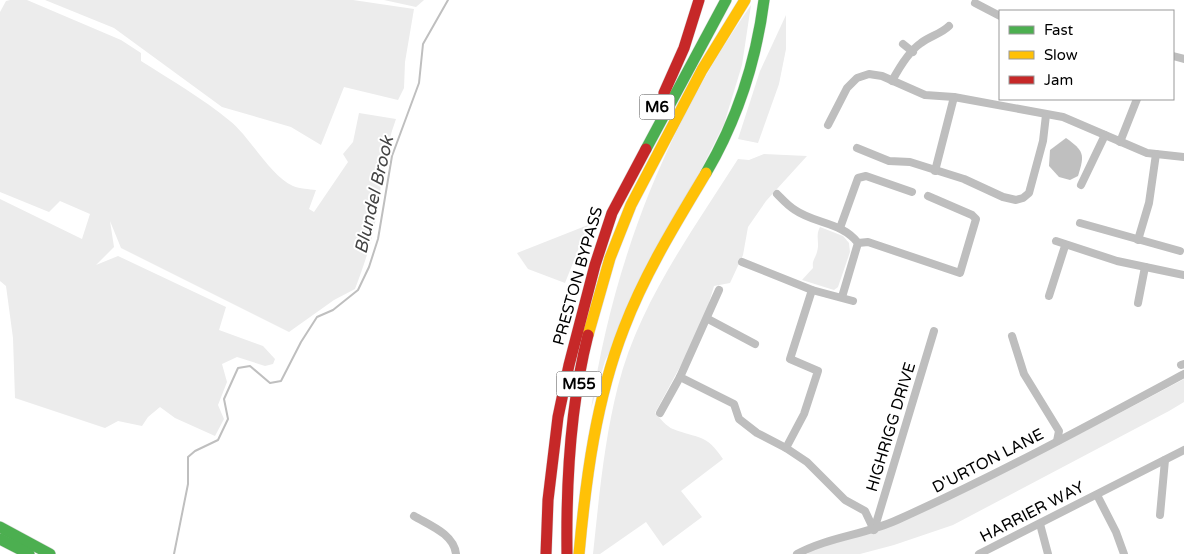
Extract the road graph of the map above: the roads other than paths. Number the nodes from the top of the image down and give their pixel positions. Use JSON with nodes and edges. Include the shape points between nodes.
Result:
{"nodes":[{"id":1,"x":699,"y":0,"type":"edge"},
{"id":2,"x":745,"y":0,"type":"edge"},
{"id":3,"x":764,"y":0,"type":"edge"},
{"id":4,"x":725,"y":2,"type":"edge"},
{"id":5,"x":975,"y":4,"type":"dead end"},
{"id":6,"x":999,"y":16,"type":"edge"},
{"id":7,"x":949,"y":26,"type":"dead end"},
{"id":8,"x":903,"y":44,"type":"dead end"},
{"id":9,"x":913,"y":52,"type":"junction"},
{"id":10,"x":892,"y":81,"type":"junction"},
{"id":11,"x":954,"y":97,"type":"junction"},
{"id":12,"x":1137,"y":100,"type":"edge"},
{"id":13,"x":1008,"y":103,"type":"edge"},
{"id":14,"x":1046,"y":115,"type":"junction"},
{"id":15,"x":828,"y":125,"type":"dead end"},
{"id":16,"x":1105,"y":135,"type":"junction"},
{"id":17,"x":1120,"y":142,"type":"junction"},
{"id":18,"x":857,"y":148,"type":"dead end"},
{"id":19,"x":1156,"y":154,"type":"junction"},
{"id":20,"x":1184,"y":157,"type":"edge"},
{"id":21,"x":935,"y":171,"type":"junction"},
{"id":22,"x":1081,"y":185,"type":"dead end"},
{"id":23,"x":912,"y":192,"type":"dead end"},
{"id":24,"x":776,"y":194,"type":"dead end"},
{"id":25,"x":928,"y":196,"type":"dead end"},
{"id":26,"x":612,"y":213,"type":"junction"},
{"id":27,"x":624,"y":220,"type":"junction"},
{"id":28,"x":1080,"y":223,"type":"dead end"},
{"id":29,"x":840,"y":228,"type":"junction"},
{"id":30,"x":1138,"y":240,"type":"junction"},
{"id":31,"x":1056,"y":241,"type":"dead end"},
{"id":32,"x":858,"y":243,"type":"junction"},
{"id":33,"x":1065,"y":246,"type":"junction"},
{"id":34,"x":1180,"y":251,"type":"dead end"},
{"id":35,"x":742,"y":262,"type":"dead end"},
{"id":36,"x":1145,"y":267,"type":"junction"},
{"id":37,"x":1184,"y":275,"type":"edge"},
{"id":38,"x":719,"y":290,"type":"dead end"},
{"id":39,"x":812,"y":290,"type":"junction"},
{"id":40,"x":1048,"y":296,"type":"dead end"},
{"id":41,"x":842,"y":297,"type":"junction"},
{"id":42,"x":853,"y":301,"type":"dead end"},
{"id":43,"x":1138,"y":303,"type":"dead end"},
{"id":44,"x":708,"y":319,"type":"junction"},
{"id":45,"x":934,"y":330,"type":"dead end"},
{"id":46,"x":1012,"y":336,"type":"dead end"},
{"id":47,"x":755,"y":344,"type":"dead end"},
{"id":48,"x":1184,"y":374,"type":"edge"},
{"id":49,"x":680,"y":377,"type":"junction"},
{"id":50,"x":660,"y":413,"type":"dead end"},
{"id":51,"x":1057,"y":441,"type":"junction"},
{"id":52,"x":786,"y":448,"type":"junction"},
{"id":53,"x":1184,"y":450,"type":"edge"},
{"id":54,"x":1165,"y":460,"type":"junction"},
{"id":55,"x":1097,"y":495,"type":"junction"},
{"id":56,"x":1160,"y":515,"type":"dead end"},
{"id":57,"x":414,"y":516,"type":"dead end"},
{"id":58,"x":1040,"y":524,"type":"junction"},
{"id":59,"x":0,"y":527,"type":"edge"},
{"id":60,"x":874,"y":530,"type":"junction"},
{"id":61,"x":0,"y":538,"type":"edge"},
{"id":62,"x":30,"y":554,"type":"edge"},
{"id":63,"x":50,"y":554,"type":"edge"},
{"id":64,"x":456,"y":554,"type":"edge"},
{"id":65,"x":546,"y":554,"type":"edge"},
{"id":66,"x":567,"y":554,"type":"edge"},
{"id":67,"x":578,"y":554,"type":"edge"},
{"id":68,"x":797,"y":554,"type":"edge"},
{"id":69,"x":979,"y":554,"type":"edge"},
{"id":70,"x":1048,"y":554,"type":"edge"},
{"id":71,"x":1124,"y":554,"type":"edge"}],
"edges":[{"from":1,"to":26,"type":"main road","number":"M6","via":[[684,48]]},
{"from":2,"to":27,"type":"main road","name":"PRESTON BYPASS","number":"M55","via":[[678,114]]},
{"from":3,"to":67,"type":"main road","number":"M55","via":[[749,77],[722,144],[654,264],[617,347],[595,423]]},
{"from":4,"to":26,"type":"main road","name":"PRESTON BYPASS","number":"M55"},
{"from":5,"to":6,"type":"street"},
{"from":7,"to":9,"type":"street","via":[[920,43]]},
{"from":8,"to":9,"type":"street"},
{"from":9,"to":10,"type":"street","via":[[899,67]]},
{"from":10,"to":11,"type":"street","via":[[925,95]]},
{"from":10,"to":15,"type":"street","via":[[870,74],[855,75]]},
{"from":11,"to":13,"type":"street"},
{"from":11,"to":21,"type":"street"},
{"from":12,"to":17,"type":"street"},
{"from":13,"to":14,"type":"street"},
{"from":14,"to":16,"type":"street","via":[[1078,122]]},
{"from":14,"to":21,"type":"street","via":[[1029,193],[1023,198],[1016,200]]},
{"from":16,"to":17,"type":"street"},
{"from":16,"to":22,"type":"street"},
{"from":17,"to":19,"type":"street"},
{"from":18,"to":21,"type":"street","via":[[889,161],[910,162]]},
{"from":19,"to":20,"type":"street"},
{"from":19,"to":30,"type":"street","via":[[1149,203]]},
{"from":23,"to":29,"type":"street","via":[[866,176],[858,178]]},
{"from":24,"to":29,"type":"street","via":[[795,210]]},
{"from":25,"to":32,"type":"street","via":[[972,214],[976,220],[960,273],[868,242]]},
{"from":26,"to":65,"type":"main road","name":"PRESTON BYPASS","number":"M55","via":[[558,417],[549,491]]},
{"from":27,"to":66,"type":"main road","number":"M55","via":[[603,278],[578,389],[567,477]]},
{"from":27,"to":67,"type":"main road","number":"M55","via":[[598,326],[583,413],[575,517]]},
{"from":28,"to":30,"type":"street"},
{"from":29,"to":32,"type":"street"},
{"from":30,"to":34,"type":"street"},
{"from":31,"to":33,"type":"street"},
{"from":32,"to":41,"type":"street"},
{"from":33,"to":36,"type":"street"},
{"from":33,"to":40,"type":"street"},
{"from":35,"to":39,"type":"street"},
{"from":36,"to":37,"type":"street"},
{"from":36,"to":43,"type":"street"},
{"from":38,"to":44,"type":"street"},
{"from":39,"to":41,"type":"street"},
{"from":39,"to":52,"type":"street","via":[[790,360],[818,371],[804,414]]},
{"from":41,"to":42,"type":"street"},
{"from":44,"to":47,"type":"street"},
{"from":44,"to":49,"type":"street"},
{"from":45,"to":60,"type":"street","name":"HIGHRIGG DRIVE"},
{"from":46,"to":51,"type":"street","via":[[1024,374],[1059,431]]},
{"from":48,"to":51,"type":"street","name":"D'URTON LANE"},
{"from":49,"to":50,"type":"street"},
{"from":49,"to":52,"type":"street","via":[[734,404],[739,419]]},
{"from":51,"to":60,"type":"street","name":"D'URTON LANE"},
{"from":52,"to":60,"type":"street","via":[[812,467],[845,500],[865,511]]},
{"from":53,"to":54,"type":"street","name":"HARRIER WAY"},
{"from":54,"to":55,"type":"street","name":"HARRIER WAY"},
{"from":54,"to":56,"type":"street"},
{"from":55,"to":58,"type":"street","name":"HARRIER WAY"},
{"from":55,"to":71,"type":"street","name":"HARRIER WAY"},
{"from":57,"to":64,"type":"street","via":[[450,539]]},
{"from":58,"to":69,"type":"street","name":"HARRIER WAY"},
{"from":58,"to":70,"type":"street"},
{"from":59,"to":63,"type":"main road"},
{"from":60,"to":68,"type":"street","name":"D'URTON LANE","via":[[826,541]]},
{"from":61,"to":62,"type":"main road"}]}
